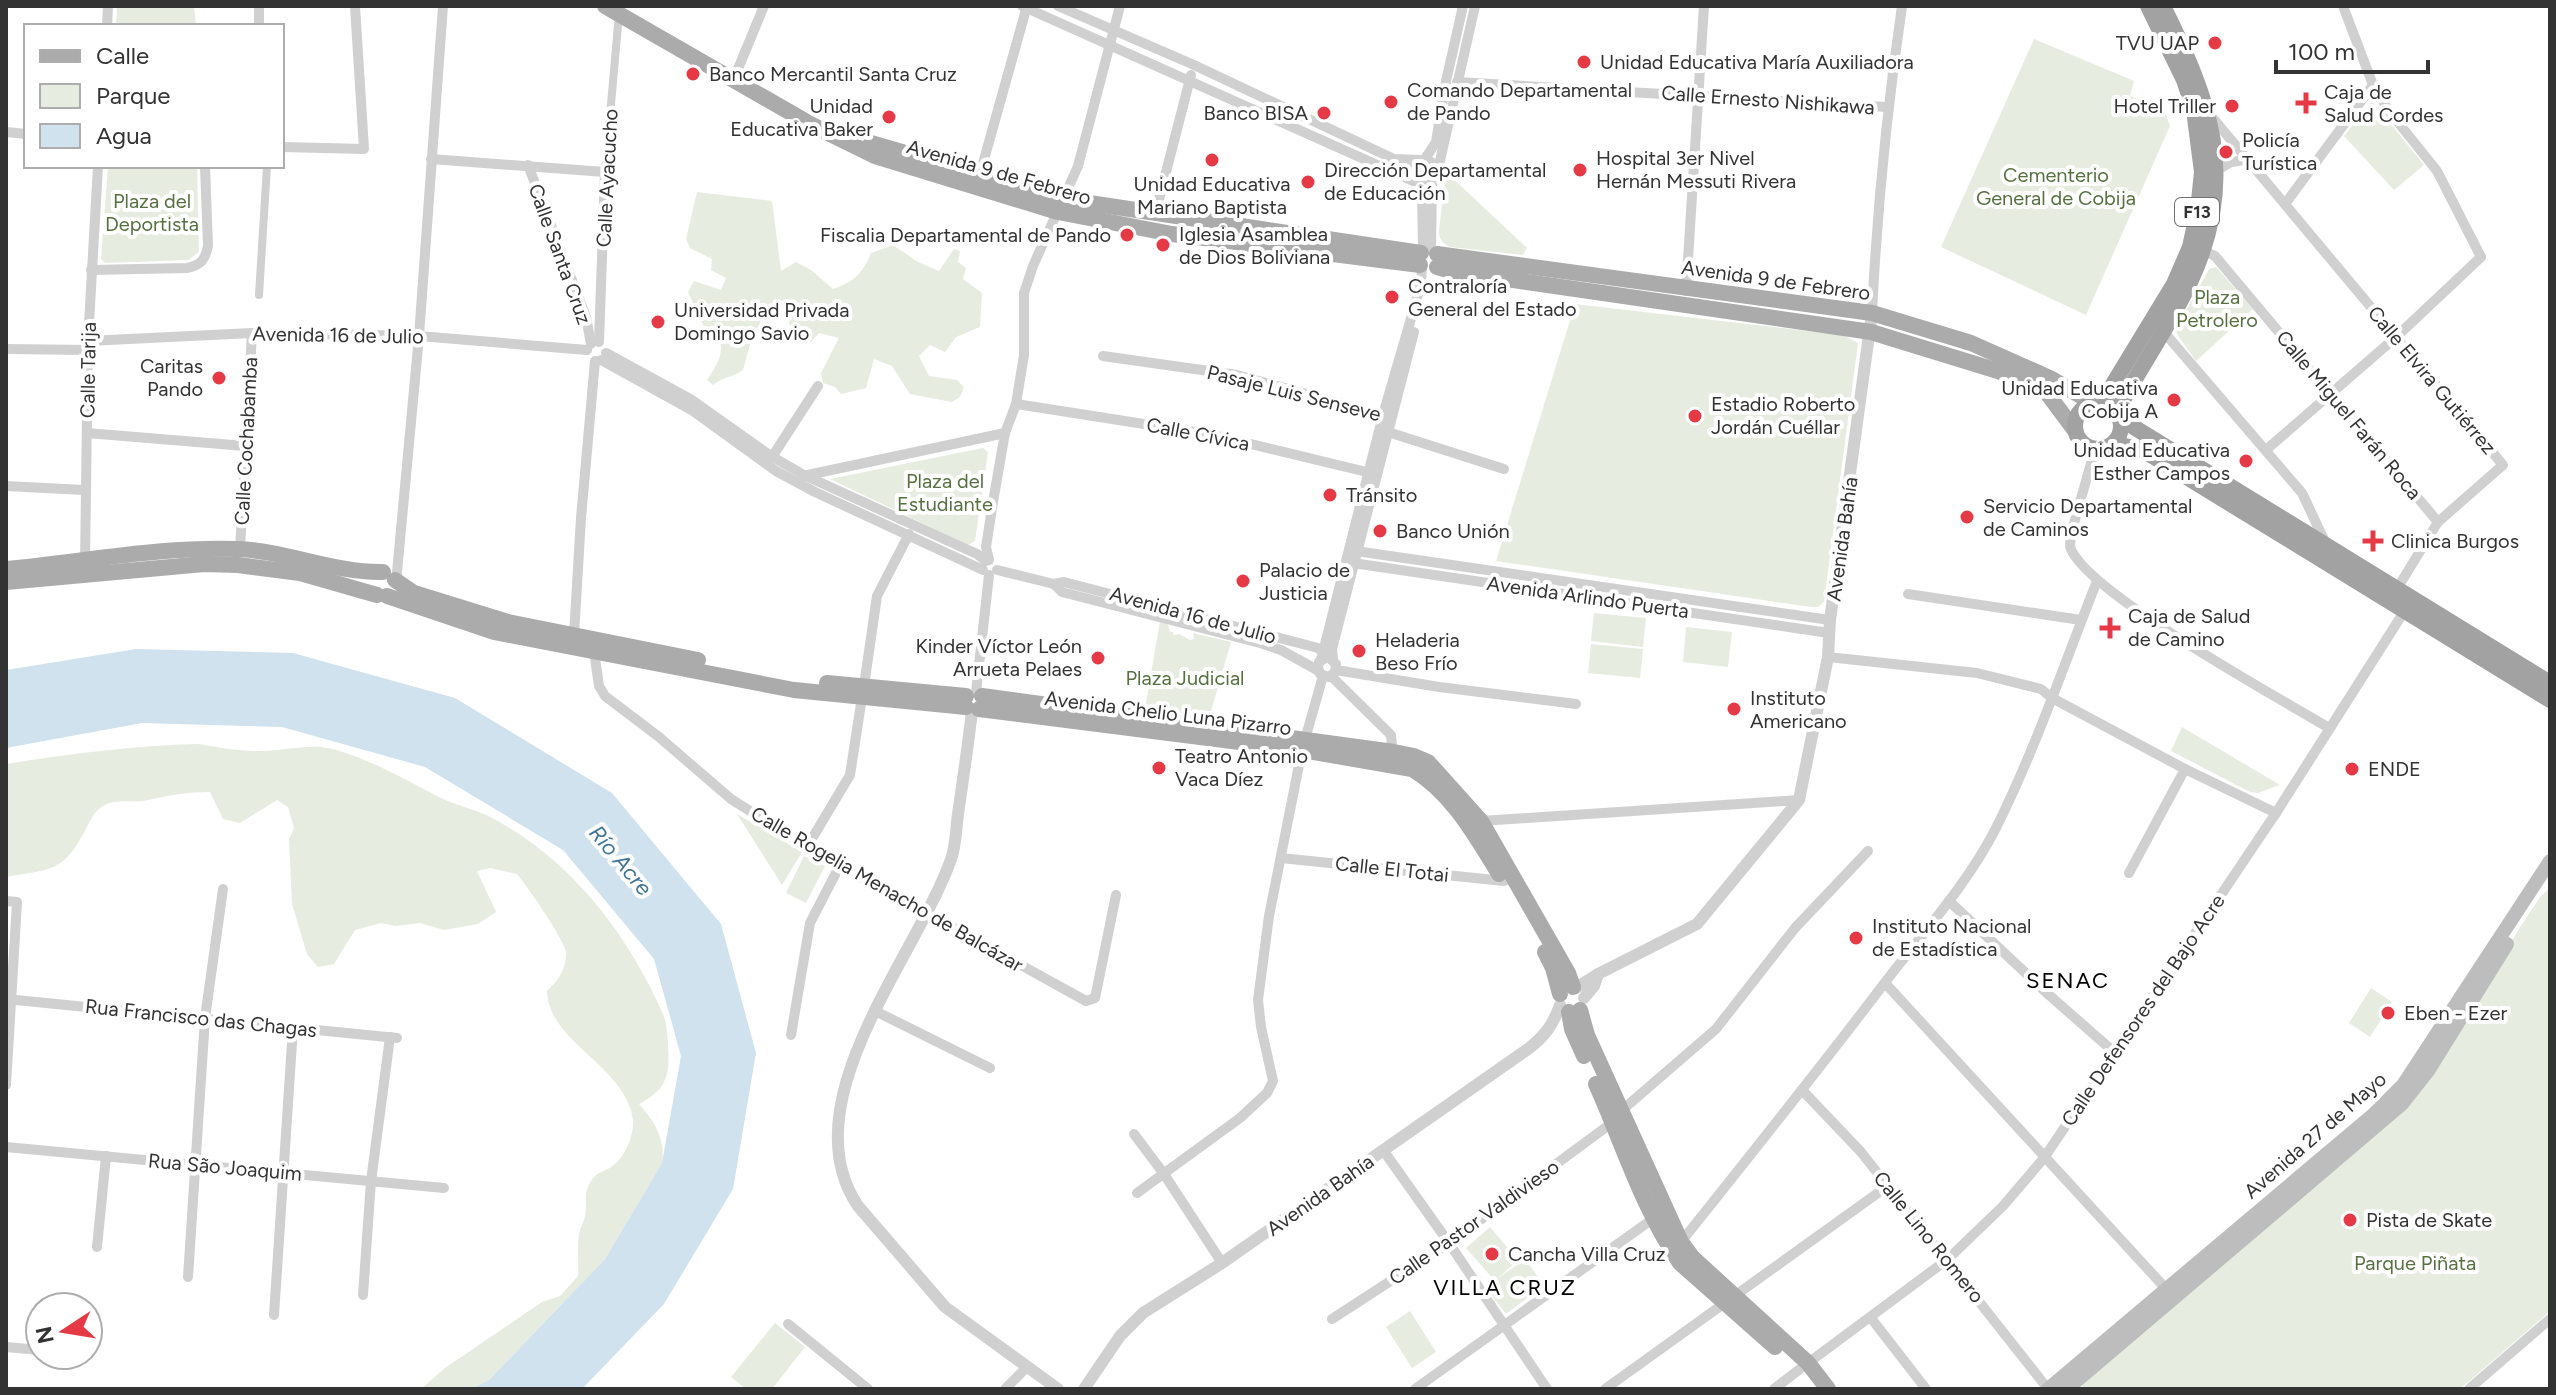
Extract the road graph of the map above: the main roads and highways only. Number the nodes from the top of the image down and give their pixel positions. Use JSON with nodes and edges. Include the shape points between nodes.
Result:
{"nodes":[{"id":1,"x":2148,"y":6,"type":"edge"},
{"id":2,"x":2163,"y":6,"type":"edge"},
{"id":3,"x":616,"y":8,"type":"edge"},
{"id":4,"x":735,"y":77,"type":"junction"},
{"id":5,"x":1061,"y":206,"type":"junction"},
{"id":6,"x":2197,"y":248,"type":"junction"},
{"id":7,"x":1428,"y":259,"type":"junction"},
{"id":8,"x":2098,"y":404,"type":"junction"},
{"id":9,"x":2118,"y":416,"type":"junction"},
{"id":10,"x":2076,"y":432,"type":"junction"},
{"id":11,"x":2099,"y":448,"type":"junction"},
{"id":12,"x":85,"y":568,"type":"junction"},
{"id":13,"x":6,"y":569,"type":"edge"},
{"id":14,"x":6,"y":582,"type":"edge"},
{"id":15,"x":386,"y":582,"type":"junction"},
{"id":16,"x":2394,"y":595,"type":"junction"},
{"id":17,"x":2408,"y":604,"type":"junction"},
{"id":18,"x":2550,"y":683,"type":"edge"},
{"id":19,"x":863,"y":692,"type":"junction"},
{"id":20,"x":2550,"y":700,"type":"edge"},
{"id":21,"x":1393,"y":758,"type":"junction"},
{"id":22,"x":2550,"y":861,"type":"edge"},
{"id":23,"x":2550,"y":880,"type":"edge"},
{"id":24,"x":1572,"y":999,"type":"junction"},
{"id":25,"x":1617,"y":1117,"type":"junction"},
{"id":26,"x":2171,"y":1294,"type":"junction"},
{"id":27,"x":1731,"y":1300,"type":"junction"},
{"id":28,"x":1804,"y":1366,"type":"junction"},
{"id":29,"x":1816,"y":1389,"type":"edge"},
{"id":30,"x":1828,"y":1389,"type":"edge"},
{"id":31,"x":2048,"y":1389,"type":"edge"},
{"id":32,"x":2067,"y":1389,"type":"edge"}],
"edges":[{"from":1,"to":6,"type":"highway","number":"F13","via":[[2194,110],[2202,172]]},
{"from":2,"to":6,"type":"highway","number":"F13","via":[[2209,113],[2216,171],[2212,215]]},
{"from":3,"to":4,"type":"main road","name":"Avenida 9 de Febrero"},
{"from":4,"to":5,"type":"main road","name":"Avenida 9 de Febrero","via":[[879,146],[980,174]]},
{"from":4,"to":5,"type":"main road","name":"Avenida 9 de Febrero","via":[[875,156]]},
{"from":5,"to":7,"type":"main road","name":"Avenida 9 de Febrero","via":[[1156,213]]},
{"from":5,"to":7,"type":"main road","name":"Avenida 9 de Febrero","via":[[1144,229]]},
{"from":6,"to":8,"type":"highway","number":"F13"},
{"from":6,"to":9,"type":"highway","number":"F13","via":[[2190,282]]},
{"from":7,"to":8,"type":"main road","name":"Avenida 9 de Febrero","via":[[1872,313],[1971,343]]},
{"from":7,"to":10,"type":"main road","name":"Avenida 9 de Febrero","via":[[1871,332],[1986,366],[2047,393]]},
{"from":8,"to":9,"type":"highway"},
{"from":8,"to":10,"type":"highway","number":"F13","via":[[2087,406],[2077,418]]},
{"from":9,"to":11,"type":"highway","number":"F13","via":[[2120,433],[2111,445]]},
{"from":9,"to":16,"type":"highway","via":[[2326,545]]},
{"from":10,"to":11,"type":"highway","via":[[2083,443]]},
{"from":11,"to":16,"type":"highway","via":[[2141,449]]},
{"from":12,"to":13,"type":"main road","name":"Avenida Chelio Luna Pizarro"},
{"from":12,"to":14,"type":"main road","name":"Avenida Chelio Luna Pizarro"},
{"from":12,"to":15,"type":"main road","name":"Avenida Chelio Luna Pizarro","via":[[238,565]]},
{"from":12,"to":15,"type":"main road","name":"Avenida Chelio Luna Pizarro","via":[[174,551],[240,549]]},
{"from":15,"to":19,"type":"main road","name":"Avenida Chelio Luna Pizarro","via":[[508,622]]},
{"from":15,"to":19,"type":"main road","name":"Avenida Chelio Luna Pizarro","via":[[494,632],[794,690]]},
{"from":16,"to":17,"type":"highway"},
{"from":17,"to":18,"type":"highway"},
{"from":17,"to":20,"type":"highway"},
{"from":19,"to":21,"type":"main road","name":"Avenida Chelio Luna Pizarro"},
{"from":21,"to":24,"type":"main road","name":"Avenida Chelio Luna Pizarro","via":[[1426,777],[1454,806]]},
{"from":21,"to":24,"type":"main road","name":"Avenida Chelio Luna Pizarro","via":[[1414,756],[1428,762],[1481,821],[1568,973]]},
{"from":22,"to":26,"type":"main road","name":"Avenida 27 de Mayo","via":[[2403,1085]]},
{"from":23,"to":26,"type":"main road","name":"Avenida 27 de Mayo","via":[[2402,1104]]},
{"from":24,"to":25,"type":"main road"},
{"from":25,"to":27,"type":"main road","via":[[1681,1242]]},
{"from":25,"to":27,"type":"main road","via":[[1654,1218],[1680,1263]]},
{"from":26,"to":31,"type":"main road","name":"Avenida 27 de Mayo"},
{"from":26,"to":32,"type":"main road","name":"Avenida 27 de Mayo"},
{"from":27,"to":28,"type":"main road"},
{"from":28,"to":29,"type":"main road"},
{"from":28,"to":30,"type":"main road"}]}
